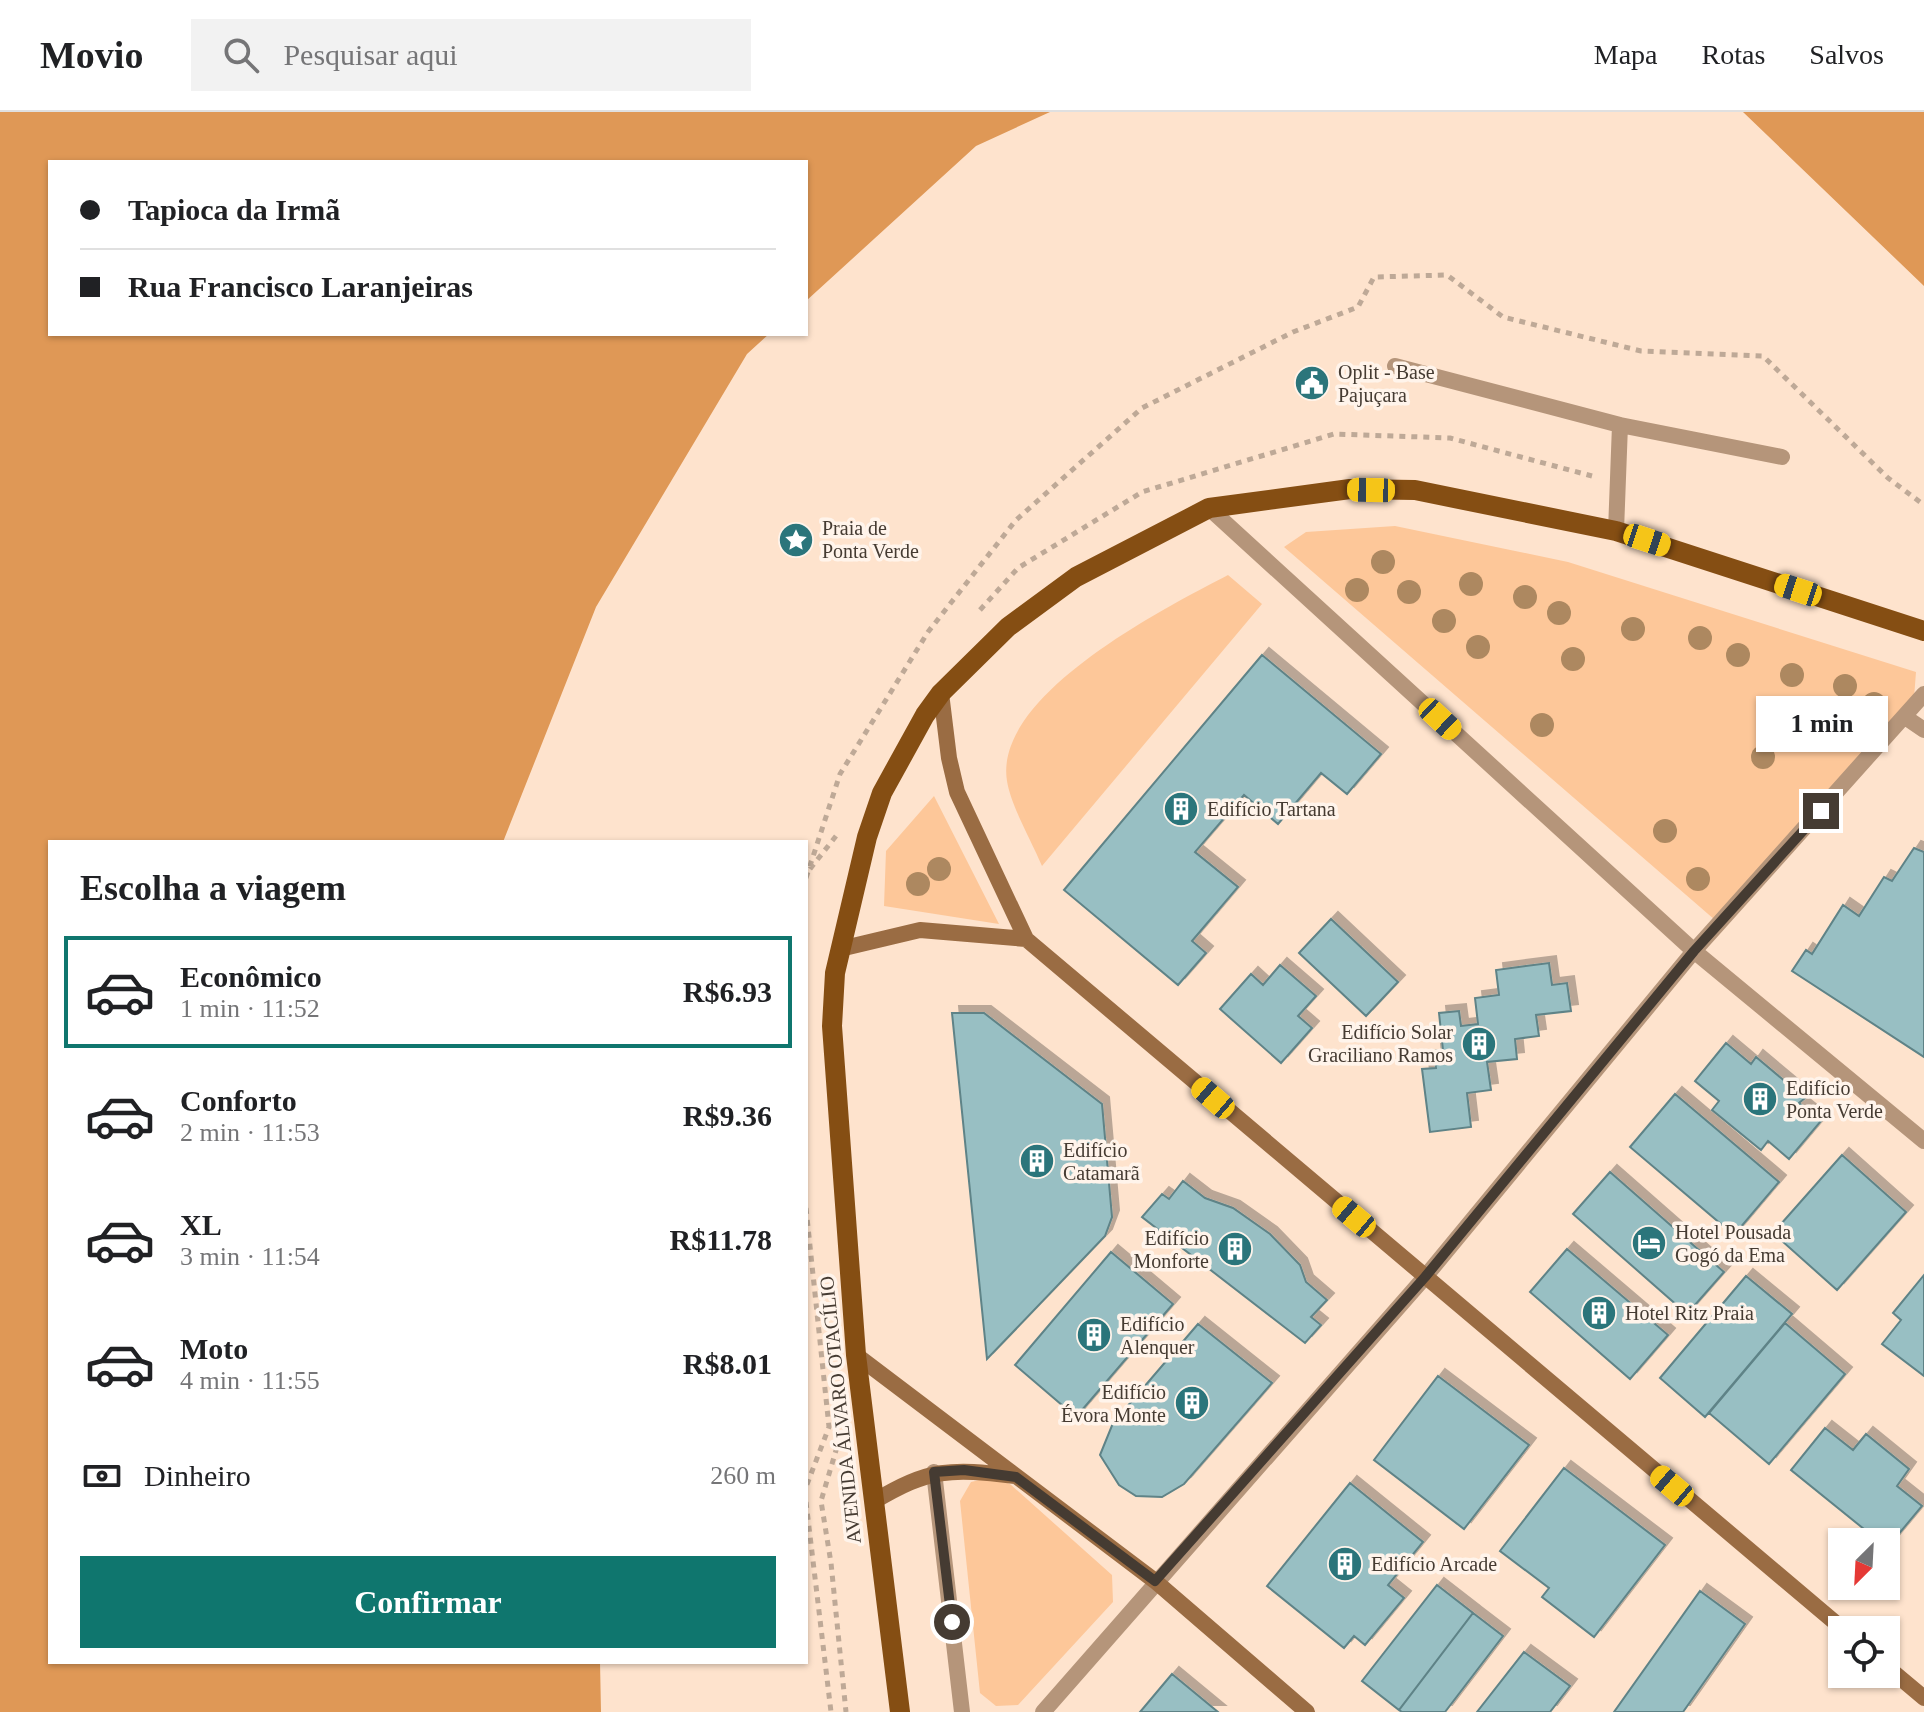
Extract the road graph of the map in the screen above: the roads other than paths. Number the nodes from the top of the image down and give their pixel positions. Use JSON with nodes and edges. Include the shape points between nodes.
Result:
{"nodes":[{"id":1,"x":1395,"y":366,"type":"dead end"},
{"id":2,"x":1620,"y":425,"type":"junction"},
{"id":3,"x":1782,"y":457,"type":"dead end"},
{"id":4,"x":1209,"y":508,"type":"junction"},
{"id":5,"x":1616,"y":531,"type":"junction"},
{"id":6,"x":1924,"y":631,"type":"edge"},
{"id":7,"x":941,"y":693,"type":"junction"},
{"id":8,"x":1924,"y":694,"type":"edge"},
{"id":9,"x":1905,"y":717,"type":"junction"},
{"id":10,"x":1924,"y":730,"type":"edge"},
{"id":11,"x":1026,"y":939,"type":"junction"},
{"id":12,"x":840,"y":949,"type":"junction"},
{"id":13,"x":1694,"y":951,"type":"junction"},
{"id":14,"x":1924,"y":1141,"type":"edge"},
{"id":15,"x":1425,"y":1277,"type":"junction"},
{"id":16,"x":856,"y":1355,"type":"junction"},
{"id":17,"x":934,"y":1472,"type":"junction"},
{"id":18,"x":1016,"y":1477,"type":"junction"},
{"id":19,"x":873,"y":1502,"type":"junction"},
{"id":20,"x":1155,"y":1581,"type":"junction"},
{"id":21,"x":1828,"y":1617,"type":"edge"},
{"id":22,"x":1900,"y":1678,"type":"edge"},
{"id":23,"x":1924,"y":1698,"type":"edge"},
{"id":24,"x":900,"y":1712,"type":"edge"},
{"id":25,"x":962,"y":1712,"type":"edge"},
{"id":26,"x":1043,"y":1712,"type":"edge"},
{"id":27,"x":1307,"y":1712,"type":"edge"}],
"edges":[{"from":1,"to":2,"type":"street"},
{"from":2,"to":3,"type":"street"},
{"from":2,"to":5,"type":"street"},
{"from":4,"to":5,"type":"main road","name":"AVENIDA ÁLVARO OTACÍLIO","via":[[1350,489],[1415,490]]},
{"from":4,"to":7,"type":"main road","name":"AVENIDA ÁLVARO OTACÍLIO","via":[[1076,577],[1008,627]]},
{"from":4,"to":13,"type":"street"},
{"from":5,"to":6,"type":"main road","name":"AVENIDA ÁLVARO OTACÍLIO"},
{"from":7,"to":11,"type":"street","via":[[957,792]]},
{"from":7,"to":12,"type":"main road","name":"AVENIDA ÁLVARO OTACÍLIO","via":[[902,751],[882,793]]},
{"from":8,"to":9,"type":"street"},
{"from":9,"to":10,"type":"street"},
{"from":9,"to":13,"type":"street"},
{"from":11,"to":12,"type":"street","via":[[920,930]]},
{"from":11,"to":15,"type":"street"},
{"from":12,"to":16,"type":"main road","name":"AVENIDA ÁLVARO OTACÍLIO","via":[[832,1013],[833,1080]]},
{"from":13,"to":14,"type":"street"},
{"from":13,"to":15,"type":"street"},
{"from":15,"to":20,"type":"street"},
{"from":15,"to":21,"type":"street"},
{"from":16,"to":18,"type":"street"},
{"from":16,"to":19,"type":"main road","name":"AVENIDA ÁLVARO OTACÍLIO"},
{"from":17,"to":18,"type":"street"},
{"from":17,"to":19,"type":"street"},
{"from":17,"to":25,"type":"street"},
{"from":18,"to":20,"type":"street"},
{"from":19,"to":24,"type":"main road","name":"AVENIDA ÁLVARO OTACÍLIO"},
{"from":20,"to":26,"type":"street"},
{"from":20,"to":27,"type":"street"},
{"from":22,"to":23,"type":"street"}]}
